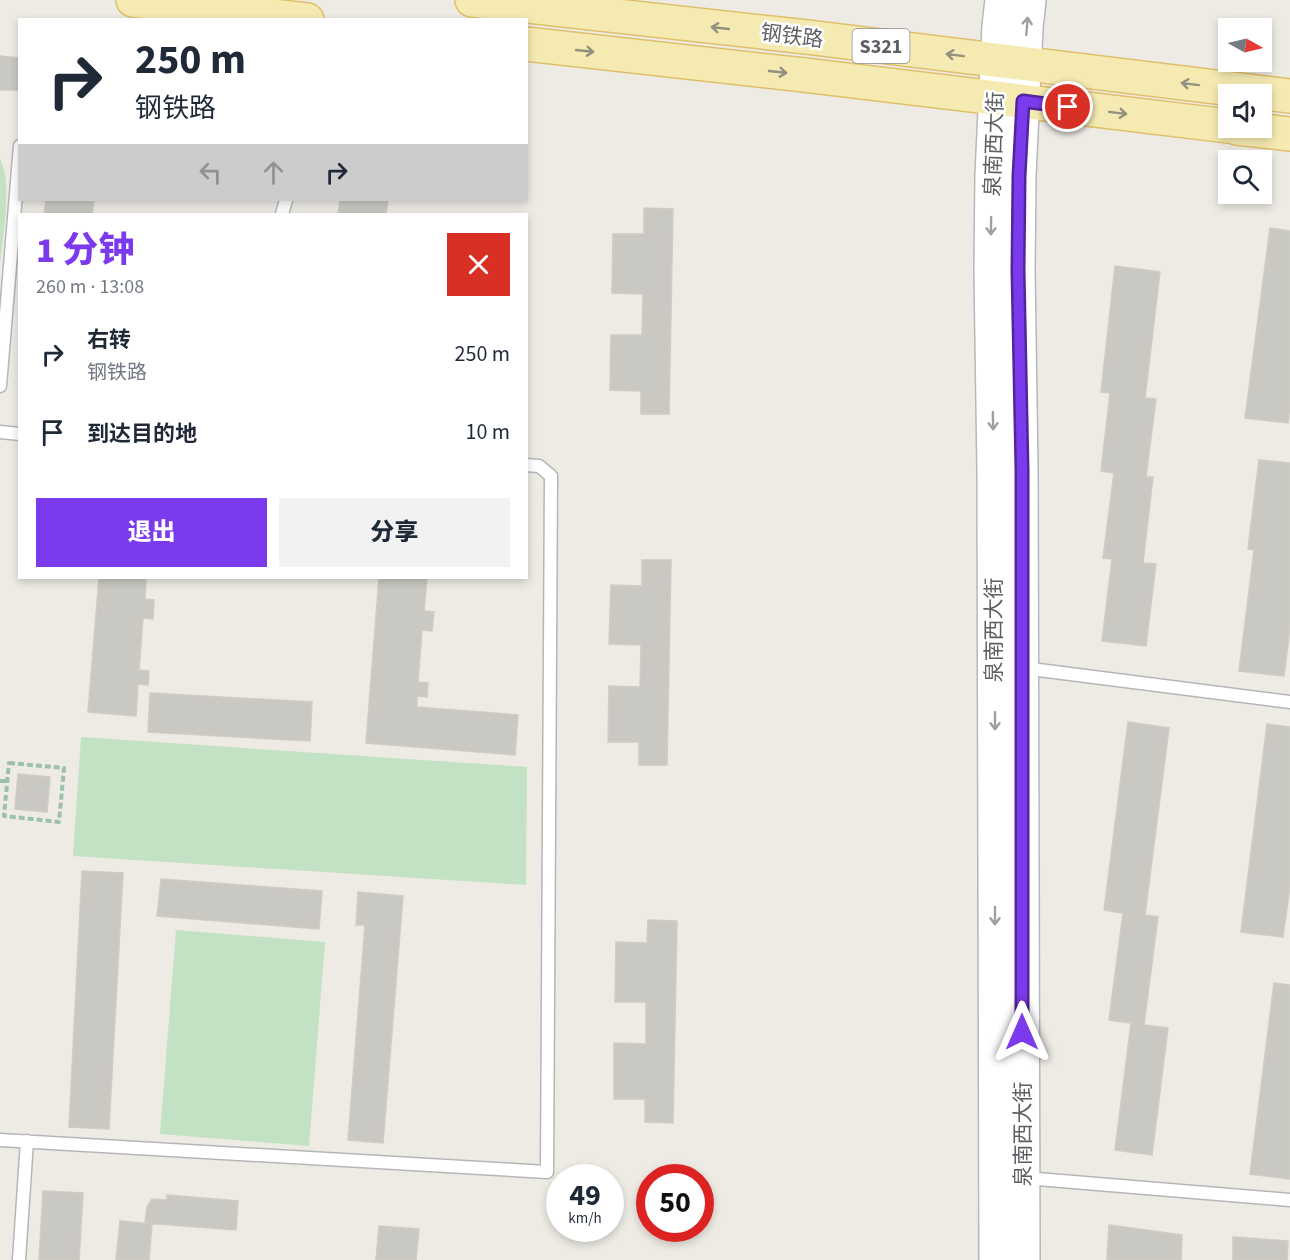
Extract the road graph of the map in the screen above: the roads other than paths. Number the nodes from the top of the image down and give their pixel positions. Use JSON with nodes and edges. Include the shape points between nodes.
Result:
{"nodes":[{"id":1,"x":133,"y":0,"type":"edge"},
{"id":2,"x":472,"y":0,"type":"edge"},
{"id":3,"x":1002,"y":0,"type":"edge"},
{"id":4,"x":1029,"y":0,"type":"edge"},
{"id":5,"x":290,"y":18,"type":"edge"},
{"id":6,"x":528,"y":44,"type":"edge"},
{"id":7,"x":1011,"y":62,"type":"junction"},
{"id":8,"x":1290,"y":96,"type":"edge"},
{"id":9,"x":1009,"y":100,"type":"junction"},
{"id":10,"x":1218,"y":125,"type":"edge"},
{"id":11,"x":1272,"y":132,"type":"edge"},
{"id":12,"x":1290,"y":134,"type":"edge"},
{"id":13,"x":18,"y":170,"type":"edge"},
{"id":14,"x":0,"y":386,"type":"edge"},
{"id":15,"x":0,"y":432,"type":"edge"},
{"id":16,"x":18,"y":434,"type":"edge"},
{"id":17,"x":528,"y":465,"type":"edge"},
{"id":18,"x":1022,"y":668,"type":"junction"},
{"id":19,"x":1290,"y":702,"type":"edge"},
{"id":20,"x":0,"y":1140,"type":"edge"},
{"id":21,"x":27,"y":1141,"type":"junction"},
{"id":22,"x":1023,"y":1178,"type":"junction"},
{"id":23,"x":1290,"y":1200,"type":"edge"},
{"id":24,"x":19,"y":1260,"type":"edge"},
{"id":25,"x":996,"y":1260,"type":"edge"},
{"id":26,"x":1023,"y":1260,"type":"edge"}],
"edges":[{"from":1,"to":5,"type":"main road"},
{"from":7,"to":2,"type":"main road","name":"钢铁路","number":"S321","one_way":true},
{"from":3,"to":7,"type":"main road","name":"泉南西大街"},
{"from":7,"to":4,"type":"main road","name":"泉南西大街","one_way":true,"via":[[1026,28]]},
{"from":6,"to":9,"type":"main road","name":"钢铁路","number":"S321","one_way":true},
{"from":8,"to":7,"type":"main road","name":"钢铁路","number":"S321","one_way":true},
{"from":7,"to":9,"type":"main road","name":"泉南西大街"},
{"from":9,"to":10,"type":"main road","name":"钢铁路","number":"S321","one_way":true},
{"from":9,"to":18,"type":"main road","name":"泉南西大街","via":[[1019,176]]},
{"from":9,"to":25,"type":"main road","name":"泉南西大街","one_way":true,"via":[[992,175]]},
{"from":11,"to":12,"type":"main road"},
{"from":13,"to":14,"type":"lane"},
{"from":15,"to":16,"type":"lane"},
{"from":17,"to":21,"type":"lane","via":[[539,466],[551,476],[547,1172]]},
{"from":18,"to":19,"type":"lane"},
{"from":18,"to":22,"type":"main road","name":"泉南西大街"},
{"from":20,"to":21,"type":"lane"},
{"from":21,"to":24,"type":"lane"},
{"from":22,"to":23,"type":"lane"},
{"from":22,"to":26,"type":"main road","name":"泉南西大街"}]}
